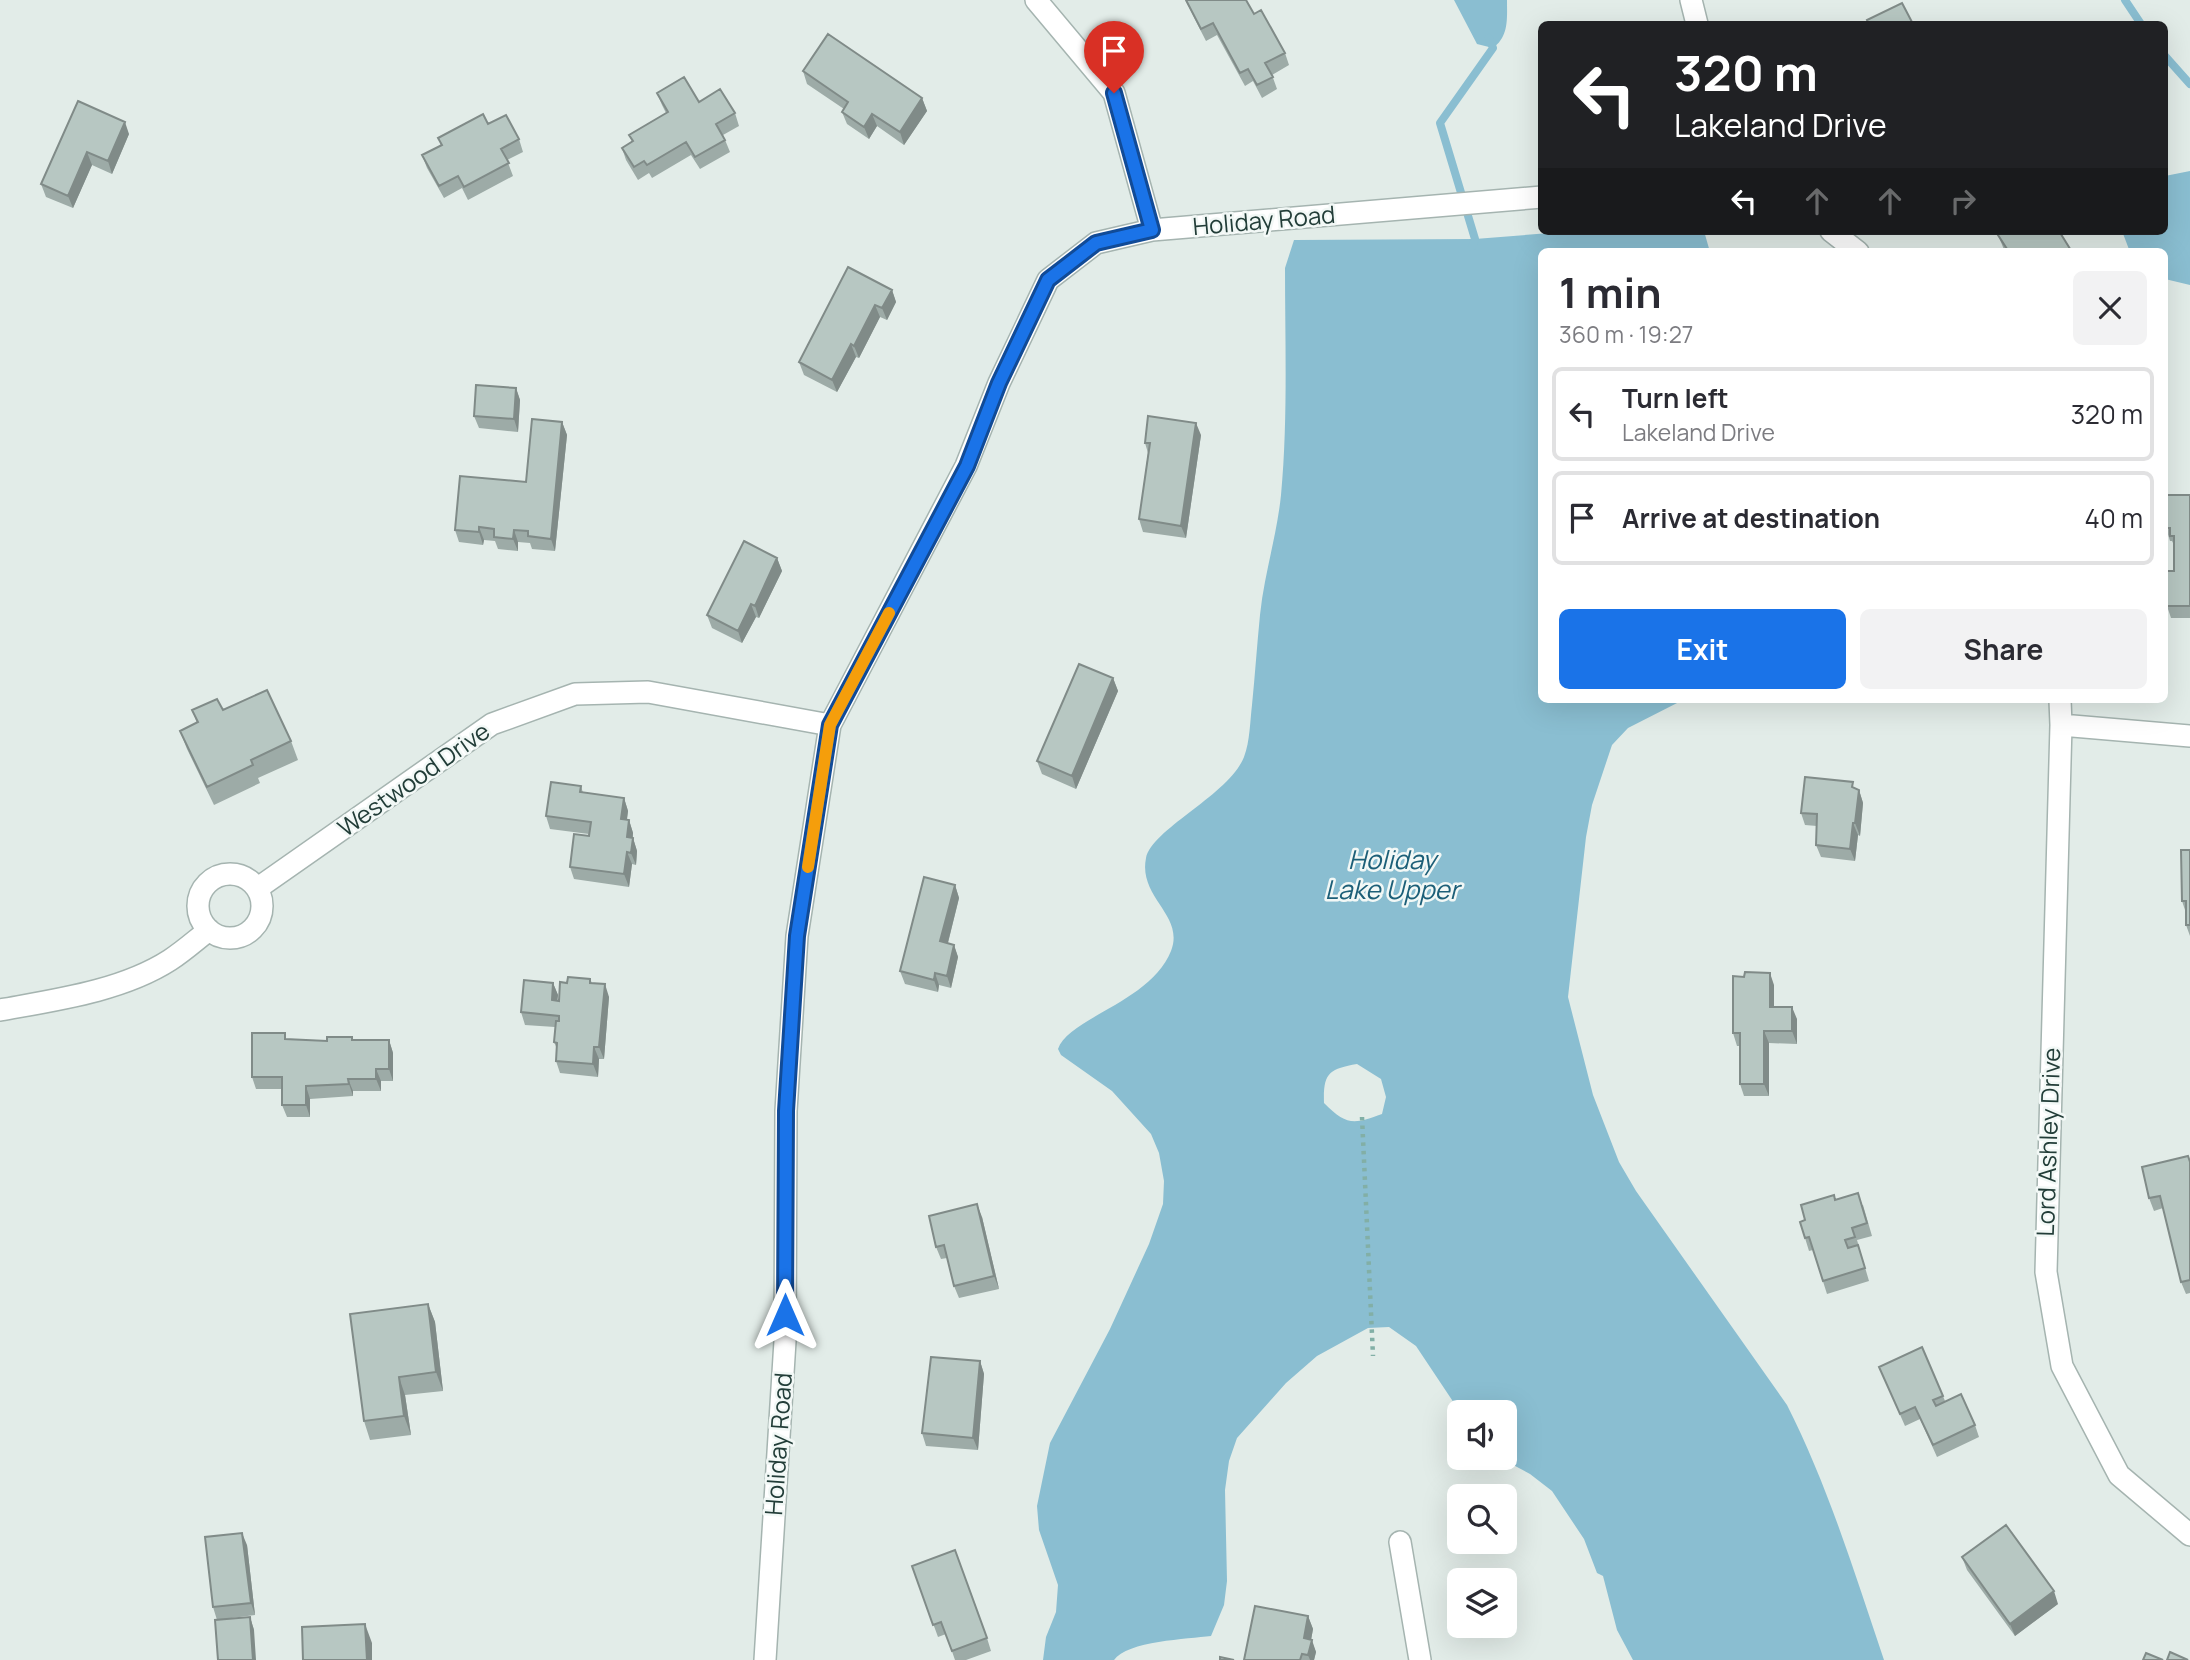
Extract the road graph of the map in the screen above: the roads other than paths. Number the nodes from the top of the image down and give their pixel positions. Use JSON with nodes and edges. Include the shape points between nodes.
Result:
{"nodes":[{"id":1,"x":1036,"y":0,"type":"edge"},
{"id":2,"x":1691,"y":0,"type":"edge"},
{"id":3,"x":1696,"y":21,"type":"edge"},
{"id":4,"x":1538,"y":197,"type":"edge"},
{"id":5,"x":1152,"y":230,"type":"junction"},
{"id":6,"x":1836,"y":235,"type":"edge"},
{"id":7,"x":1853,"y":248,"type":"edge"},
{"id":8,"x":2060,"y":703,"type":"edge"},
{"id":9,"x":830,"y":725,"type":"junction"},
{"id":10,"x":2061,"y":725,"type":"junction"},
{"id":11,"x":2190,"y":736,"type":"edge"},
{"id":12,"x":258,"y":888,"type":"junction"},
{"id":13,"x":209,"y":930,"type":"junction"},
{"id":14,"x":0,"y":1010,"type":"edge"},
{"id":15,"x":2190,"y":1535,"type":"edge"},
{"id":16,"x":1400,"y":1542,"type":"dead end"},
{"id":17,"x":765,"y":1660,"type":"edge"},
{"id":18,"x":1420,"y":1660,"type":"edge"}],
"edges":[{"from":1,"to":5,"type":"street","via":[[1114,93]]},
{"from":2,"to":3,"type":"street"},
{"from":4,"to":5,"type":"street","name":"Holiday Road"},
{"from":5,"to":9,"type":"street","name":"Holiday Road","via":[[1096,243],[1048,280],[999,383],[967,466]]},
{"from":6,"to":7,"type":"street"},
{"from":8,"to":10,"type":"street","name":"Lord Ashley Drive"},
{"from":9,"to":12,"type":"street","name":"Westwood Drive","via":[[648,692],[575,694],[492,724]]},
{"from":9,"to":17,"type":"street","name":"Holiday Road","via":[[797,936],[786,1111],[785,1341]]},
{"from":10,"to":11,"type":"street"},
{"from":10,"to":15,"type":"street","name":"Lord Ashley Drive","via":[[2046,1272],[2062,1366],[2119,1475]]},
{"from":12,"to":13,"type":"street","via":[[261,918],[248,933],[228,938]]},
{"from":12,"to":13,"type":"street","via":[[240,874],[219,875],[209,881],[198,900],[202,922]]},
{"from":13,"to":14,"type":"street","via":[[169,961],[146,972],[98,990]]},
{"from":16,"to":18,"type":"street"}]}
